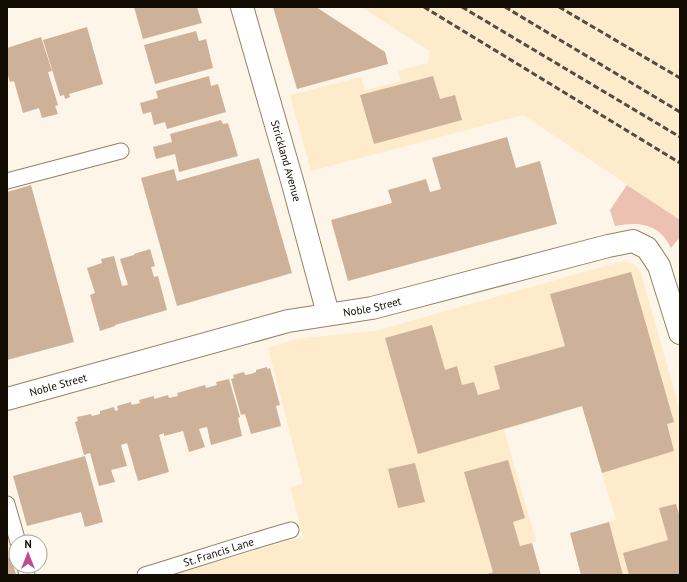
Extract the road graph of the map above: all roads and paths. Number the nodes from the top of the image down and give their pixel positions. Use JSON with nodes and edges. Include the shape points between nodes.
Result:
{"nodes":[{"id":1,"x":242,"y":7,"type":"edge"},
{"id":2,"x":121,"y":151,"type":"dead end"},
{"id":3,"x":7,"y":181,"type":"edge"},
{"id":4,"x":328,"y":314,"type":"junction"},
{"id":5,"x":680,"y":333,"type":"edge"},
{"id":6,"x":7,"y":399,"type":"edge"},
{"id":7,"x":7,"y":504,"type":"edge"},
{"id":8,"x":292,"y":530,"type":"dead end"},
{"id":9,"x":16,"y":534,"type":"edge"},
{"id":10,"x":146,"y":575,"type":"edge"}],
"edges":[{"from":1,"to":4,"type":"street","name":"Strickland Avenue"},
{"from":2,"to":3,"type":"lane"},
{"from":4,"to":5,"type":"street","name":"Noble Street","via":[[372,308],[633,241],[647,248],[659,266]]},
{"from":4,"to":6,"type":"street","name":"Noble Street","via":[[288,322]]},
{"from":7,"to":9,"type":"lane"},
{"from":8,"to":10,"type":"lane","name":"St. Francis Lane"}]}
